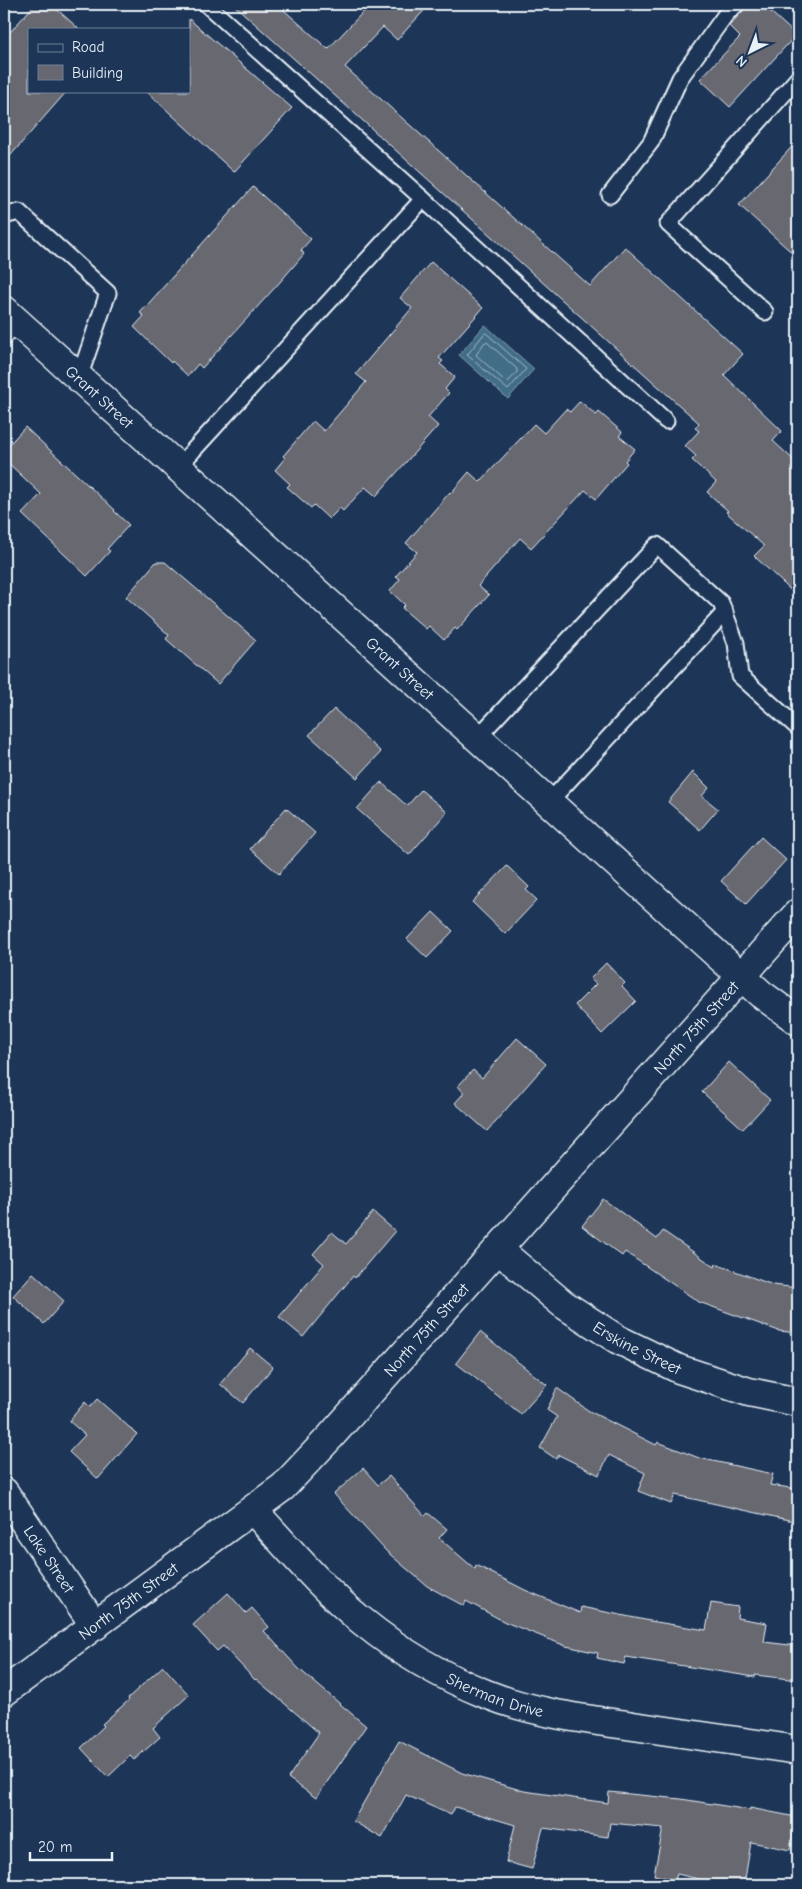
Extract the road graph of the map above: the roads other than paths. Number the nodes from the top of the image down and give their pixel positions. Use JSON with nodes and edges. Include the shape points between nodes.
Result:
{"nodes":[{"id":1,"x":206,"y":4,"type":"edge"},
{"id":2,"x":737,"y":4,"type":"edge"},
{"id":3,"x":798,"y":78,"type":"edge"},
{"id":4,"x":610,"y":194,"type":"dead end"},
{"id":5,"x":423,"y":199,"type":"junction"},
{"id":6,"x":4,"y":216,"type":"edge"},
{"id":7,"x":765,"y":312,"type":"dead end"},
{"id":8,"x":8,"y":323,"type":"edge"},
{"id":9,"x":79,"y":378,"type":"junction"},
{"id":10,"x":666,"y":421,"type":"dead end"},
{"id":11,"x":178,"y":468,"type":"junction"},
{"id":12,"x":725,"y":612,"type":"junction"},
{"id":13,"x":798,"y":728,"type":"edge"},
{"id":14,"x":478,"y":738,"type":"junction"},
{"id":15,"x":549,"y":802,"type":"junction"},
{"id":16,"x":798,"y":913,"type":"edge"},
{"id":17,"x":742,"y":976,"type":"junction"},
{"id":18,"x":798,"y":1021,"type":"edge"},
{"id":19,"x":499,"y":1250,"type":"junction"},
{"id":20,"x":798,"y":1402,"type":"edge"},
{"id":21,"x":4,"y":1492,"type":"edge"},
{"id":22,"x":254,"y":1510,"type":"junction"},
{"id":23,"x":96,"y":1626,"type":"junction"},
{"id":24,"x":4,"y":1692,"type":"edge"},
{"id":25,"x":798,"y":1750,"type":"edge"}],
"edges":[{"from":1,"to":5,"type":"lane"},
{"from":2,"to":4,"type":"lane","via":[[726,14],[680,78],[651,142]]},
{"from":3,"to":7,"type":"lane","via":[[668,224]]},
{"from":5,"to":10,"type":"lane"},
{"from":5,"to":11,"type":"lane"},
{"from":6,"to":9,"type":"lane","via":[[19,212],[108,293]]},
{"from":8,"to":9,"type":"street","name":"Grant Street"},
{"from":9,"to":11,"type":"street","name":"Grant Street"},
{"from":11,"to":14,"type":"street","name":"Grant Street"},
{"from":12,"to":13,"type":"lane","via":[[736,643],[740,676]]},
{"from":12,"to":14,"type":"lane","via":[[721,603],[657,545]]},
{"from":12,"to":15,"type":"lane"},
{"from":14,"to":15,"type":"street","name":"Grant Street"},
{"from":15,"to":17,"type":"street","name":"Grant Street"},
{"from":16,"to":17,"type":"street","name":"North 75th Street"},
{"from":17,"to":18,"type":"street","name":"Grant Street"},
{"from":17,"to":19,"type":"street","name":"North 75th Street"},
{"from":19,"to":20,"type":"street","name":"Erskine Street","via":[[563,1304],[617,1339],[679,1369],[749,1392]]},
{"from":19,"to":22,"type":"street","name":"North 75th Street","via":[[311,1459]]},
{"from":21,"to":23,"type":"street","name":"Lake Street"},
{"from":22,"to":23,"type":"street","name":"North 75th Street"},
{"from":22,"to":25,"type":"street","name":"Sherman Drive","via":[[332,1596],[362,1622],[437,1671],[487,1694],[569,1717]]},
{"from":23,"to":24,"type":"street","name":"North 75th Street"}]}
